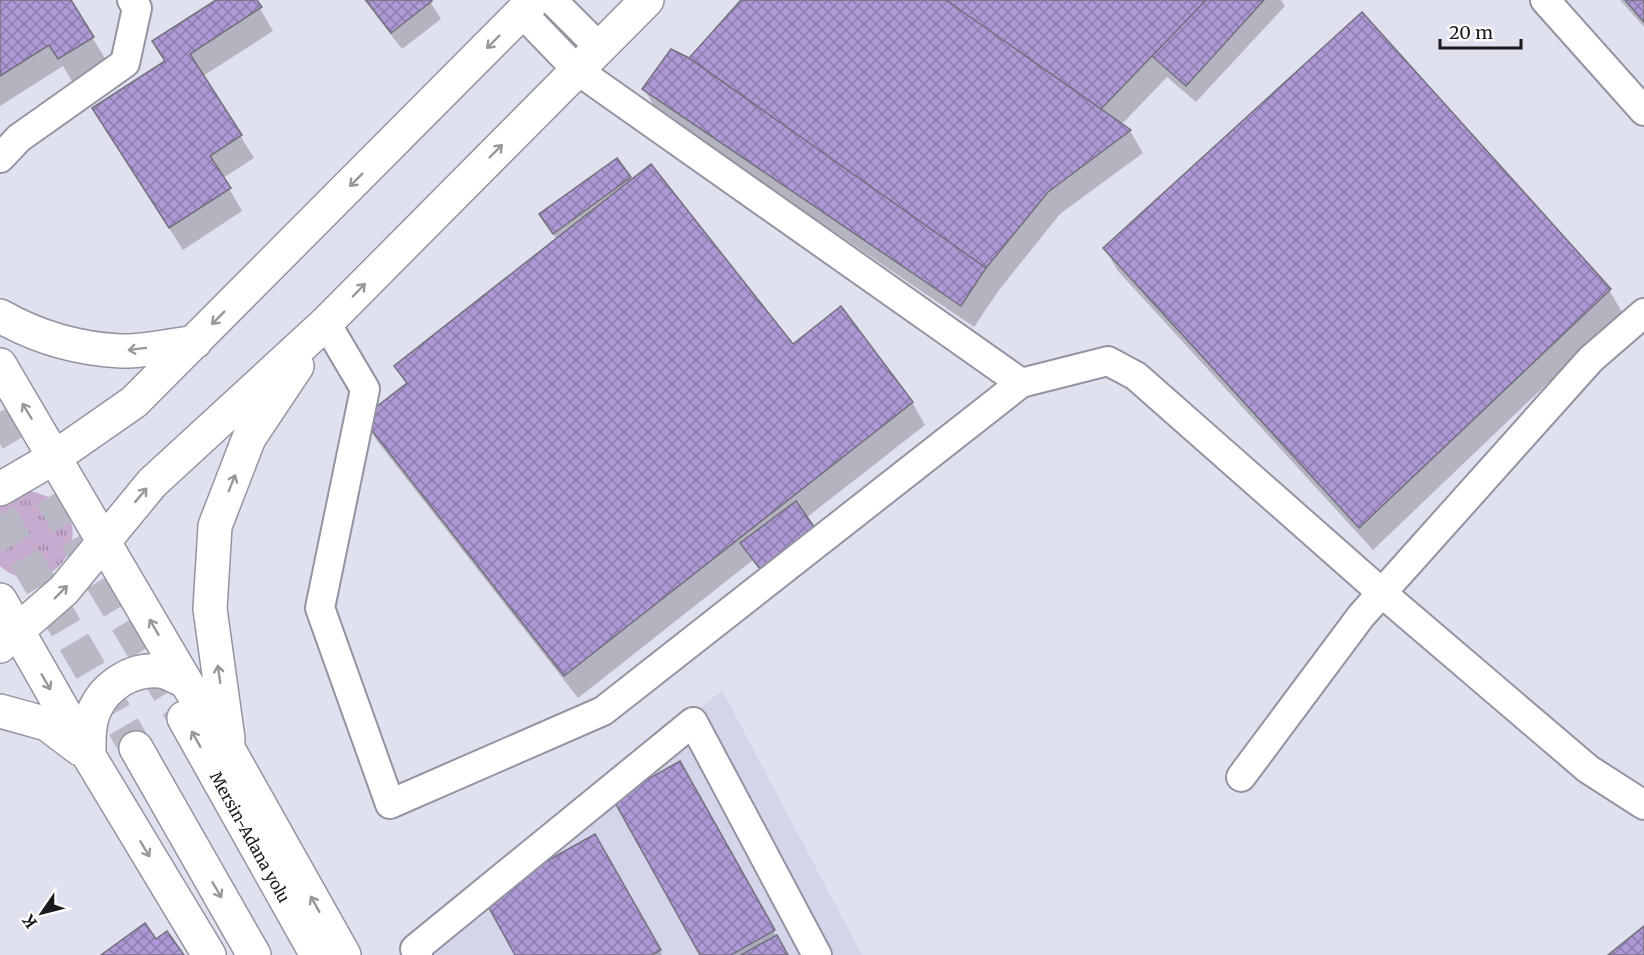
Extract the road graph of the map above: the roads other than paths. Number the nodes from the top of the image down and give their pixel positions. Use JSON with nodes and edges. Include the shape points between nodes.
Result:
{"nodes":[{"id":1,"x":132,"y":0,"type":"edge"},
{"id":2,"x":552,"y":0,"type":"edge"},
{"id":3,"x":647,"y":0,"type":"edge"},
{"id":4,"x":1545,"y":0,"type":"edge"},
{"id":5,"x":528,"y":6,"type":"edge"},
{"id":6,"x":588,"y":59,"type":"junction"},
{"id":7,"x":1644,"y":111,"type":"edge"},
{"id":8,"x":0,"y":158,"type":"edge"},
{"id":9,"x":1644,"y":313,"type":"edge"},
{"id":10,"x":0,"y":316,"type":"edge"},
{"id":11,"x":326,"y":323,"type":"junction"},
{"id":12,"x":195,"y":342,"type":"junction"},
{"id":13,"x":2,"y":381,"type":"edge"},
{"id":14,"x":1021,"y":383,"type":"junction"},
{"id":15,"x":55,"y":457,"type":"junction"},
{"id":16,"x":0,"y":489,"type":"edge"},
{"id":17,"x":104,"y":540,"type":"junction"},
{"id":18,"x":1382,"y":593,"type":"junction"},
{"id":19,"x":0,"y":600,"type":"edge"},
{"id":20,"x":9,"y":638,"type":"edge"},
{"id":21,"x":186,"y":682,"type":"junction"},
{"id":22,"x":0,"y":711,"type":"edge"},
{"id":23,"x":184,"y":718,"type":"tunnel mouth"},
{"id":24,"x":136,"y":748,"type":"tunnel mouth"},
{"id":25,"x":230,"y":752,"type":"junction"},
{"id":26,"x":89,"y":756,"type":"junction"},
{"id":27,"x":1241,"y":777,"type":"dead end"},
{"id":28,"x":1644,"y":805,"type":"edge"},
{"id":29,"x":209,"y":955,"type":"edge"},
{"id":30,"x":254,"y":955,"type":"edge"},
{"id":31,"x":317,"y":955,"type":"edge"},
{"id":32,"x":344,"y":955,"type":"edge"},
{"id":33,"x":418,"y":955,"type":"edge"},
{"id":34,"x":817,"y":955,"type":"edge"}],
"edges":[{"from":1,"to":8,"type":"street","via":[[137,8],[125,63],[19,138]]},
{"from":2,"to":6,"type":"street"},
{"from":3,"to":6,"type":"main road"},
{"from":4,"to":7,"type":"street"},
{"from":5,"to":6,"type":"street"},
{"from":5,"to":12,"type":"main road","one_way":true},
{"from":11,"to":6,"type":"main road","one_way":true},
{"from":6,"to":14,"type":"street"},
{"from":9,"to":18,"type":"street","via":[[1591,359]]},
{"from":12,"to":10,"type":"main road","one_way":true,"via":[[122,351],[69,344],[22,329]]},
{"from":11,"to":14,"type":"street","via":[[365,389],[320,608],[390,804],[603,711]]},
{"from":17,"to":11,"type":"main road","one_way":true,"via":[[152,483]]},
{"from":25,"to":11,"type":"main road","one_way":true,"via":[[210,609],[214,526],[249,438]]},
{"from":12,"to":15,"type":"main road","via":[[134,402]]},
{"from":15,"to":13,"type":"main road","one_way":true},
{"from":14,"to":18,"type":"street","via":[[1108,361],[1136,376]]},
{"from":15,"to":16,"type":"main road"},
{"from":15,"to":17,"type":"main road"},
{"from":20,"to":17,"type":"main road","one_way":true,"via":[[64,590]]},
{"from":21,"to":17,"type":"main road","one_way":true},
{"from":18,"to":27,"type":"street"},
{"from":18,"to":28,"type":"street","via":[[1588,769]]},
{"from":19,"to":20,"type":"main road"},
{"from":20,"to":26,"type":"main road","one_way":true},
{"from":21,"to":25,"type":"main road"},
{"from":21,"to":26,"type":"main road","via":[[162,671],[141,672],[122,679],[106,692],[95,710]]},
{"from":22,"to":26,"type":"main road","via":[[47,724]]},
{"from":31,"to":23,"type":"main road","name":"Mersin-Adana yolu","one_way":true},
{"from":24,"to":30,"type":"main road","one_way":true},
{"from":32,"to":25,"type":"main road","one_way":true},
{"from":26,"to":29,"type":"main road","one_way":true},
{"from":33,"to":34,"type":"street","via":[[415,949],[693,722]]}]}
